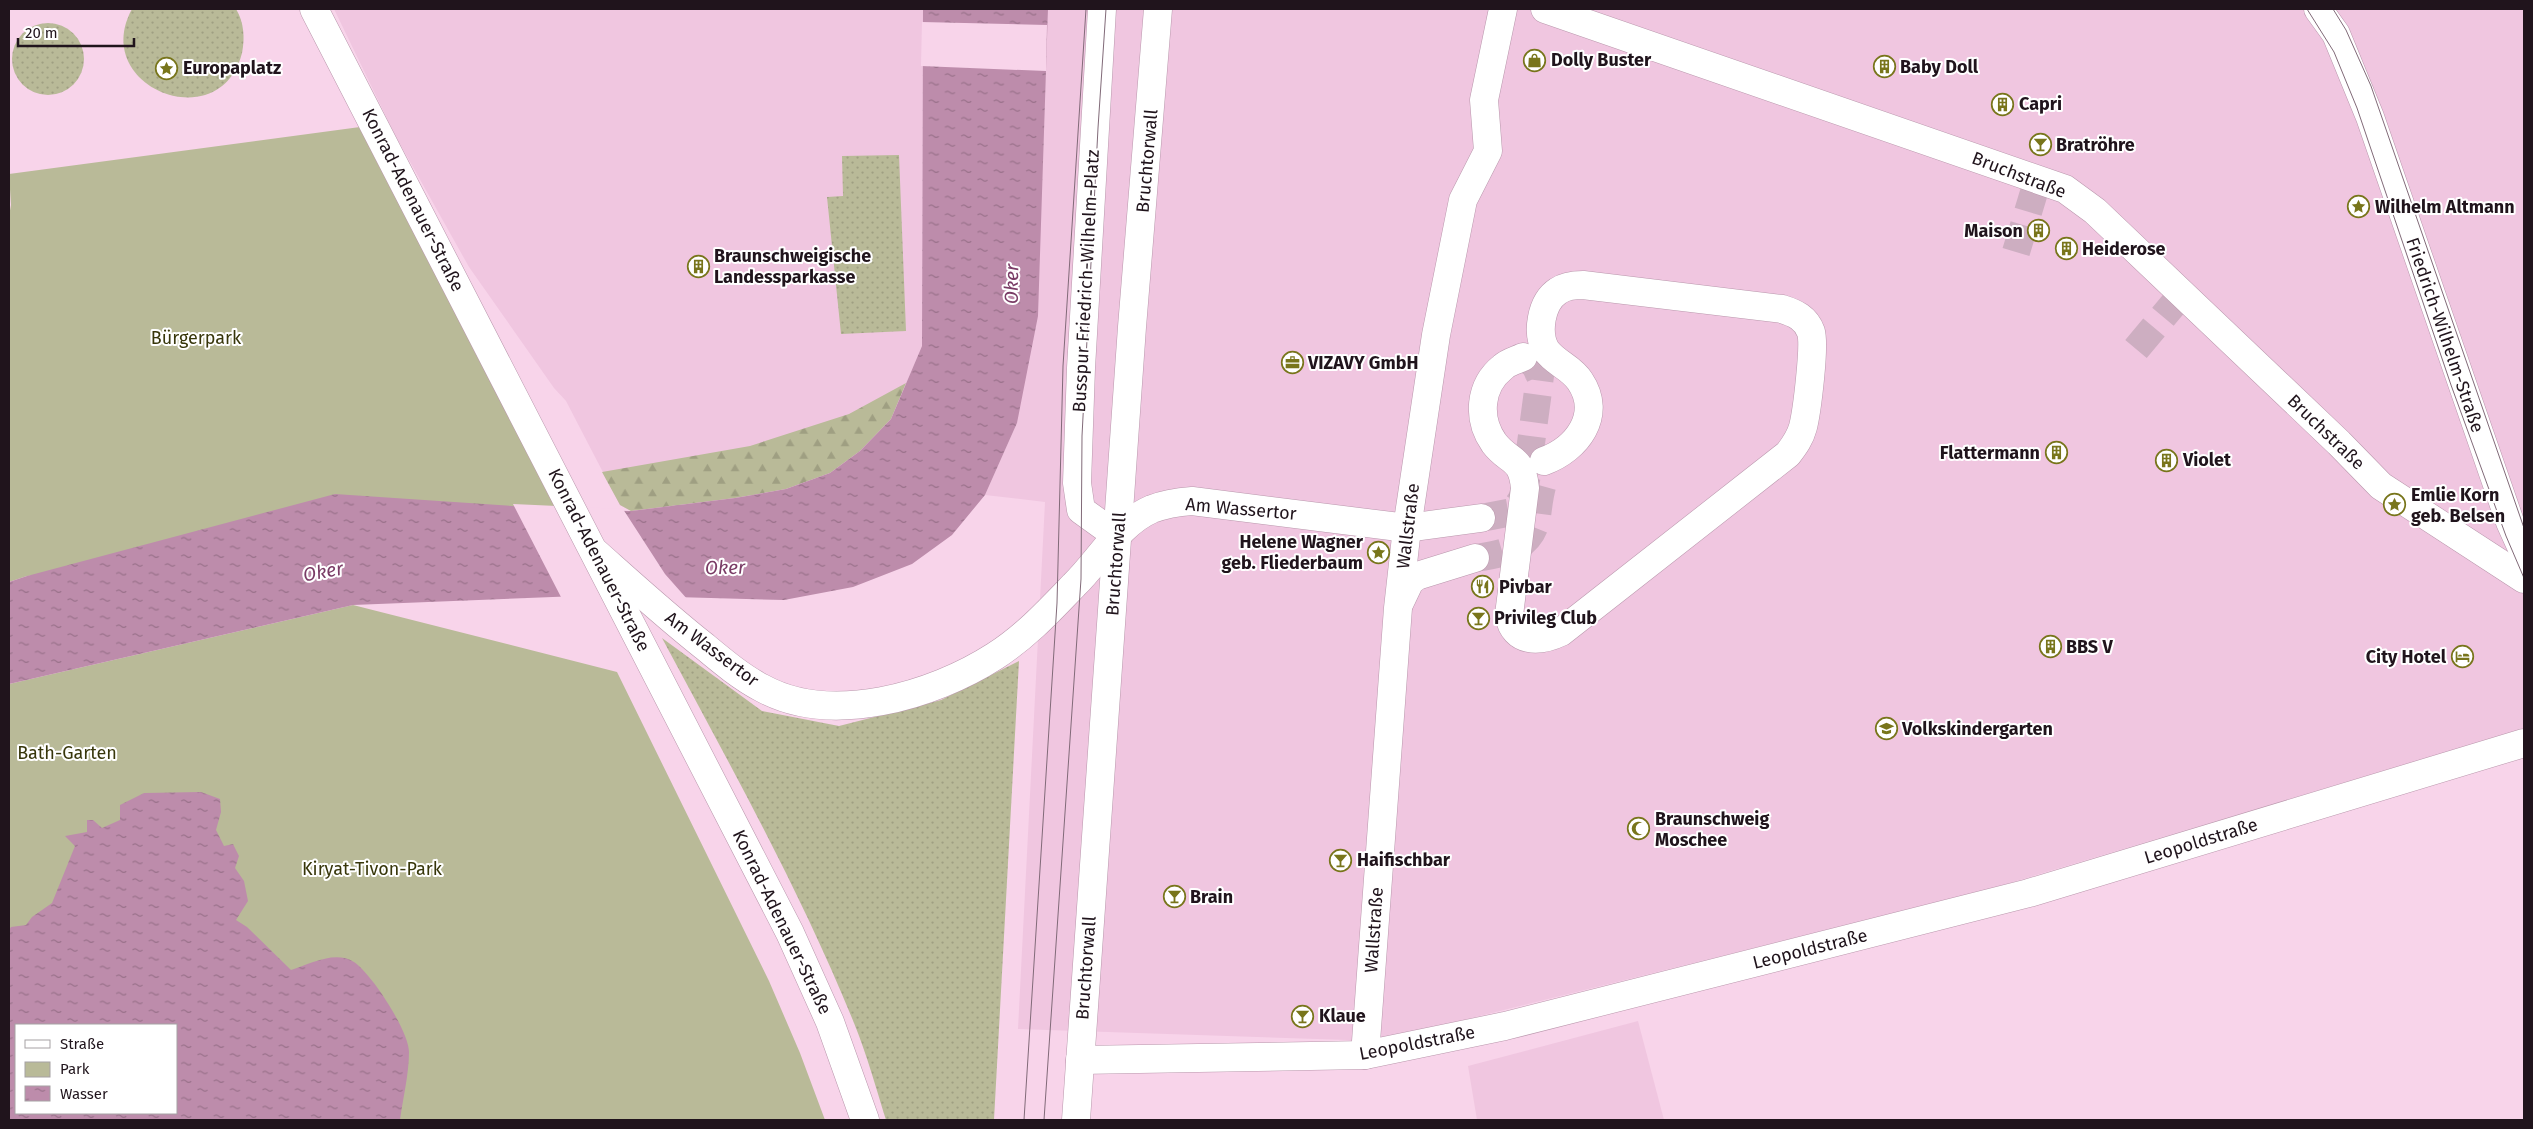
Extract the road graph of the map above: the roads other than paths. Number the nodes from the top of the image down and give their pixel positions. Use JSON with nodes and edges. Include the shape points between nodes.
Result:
{"nodes":[{"id":1,"x":314,"y":9,"type":"edge"},
{"id":2,"x":1102,"y":9,"type":"edge"},
{"id":3,"x":1158,"y":9,"type":"edge"},
{"id":4,"x":1504,"y":9,"type":"edge"},
{"id":5,"x":1545,"y":9,"type":"edge"},
{"id":6,"x":2318,"y":9,"type":"edge"},
{"id":7,"x":1523,"y":357,"type":"dead end"},
{"id":8,"x":1544,"y":461,"type":"dead end"},
{"id":9,"x":1481,"y":518,"type":"tunnel mouth"},
{"id":10,"x":1407,"y":528,"type":"junction"},
{"id":11,"x":1117,"y":536,"type":"junction"},
{"id":12,"x":595,"y":552,"type":"junction"},
{"id":13,"x":2524,"y":553,"type":"edge"},
{"id":14,"x":1475,"y":558,"type":"tunnel mouth"},
{"id":15,"x":2524,"y":579,"type":"edge"},
{"id":16,"x":1398,"y":608,"type":"junction"},
{"id":17,"x":2524,"y":743,"type":"edge"},
{"id":18,"x":1365,"y":1055,"type":"junction"},
{"id":19,"x":1080,"y":1060,"type":"junction"},
{"id":20,"x":865,"y":1120,"type":"edge"},
{"id":21,"x":1076,"y":1120,"type":"edge"}],
"edges":[{"from":1,"to":12,"type":"street","name":"Konrad-Adenauer-Straße"},
{"from":2,"to":11,"type":"street","name":"Busspur Friedrich-Wilhelm-Platz","via":[[1077,482],[1081,510]]},
{"from":3,"to":11,"type":"street","name":"Bruchtorwall"},
{"from":4,"to":10,"type":"street","name":"Wallstraße","via":[[1484,100],[1488,151],[1463,200],[1436,335]]},
{"from":5,"to":15,"type":"street","name":"Bruchstraße","via":[[2066,189],[2095,211],[2381,486]]},
{"from":6,"to":13,"type":"street","name":"Friedrich-Wilhelm-Straße","via":[[2336,34],[2370,117],[2510,522]]},
{"from":7,"to":8,"type":"street","via":[[1504,366],[1491,379],[1484,395],[1483,412],[1486,430],[1496,445],[1519,466],[1524,476],[1509,615],[1510,624],[1516,631],[1535,640],[1561,632],[1788,454],[1798,441],[1803,426],[1811,331],[1796,313],[1782,309],[1583,285],[1558,290],[1543,312],[1542,341],[1554,360],[1568,368],[1580,381],[1588,414],[1573,445]]},
{"from":9,"to":10,"type":"street","name":"Am Wassertor"},
{"from":10,"to":11,"type":"street","name":"Am Wassertor","via":[[1192,501],[1151,509]]},
{"from":10,"to":16,"type":"street","name":"Wallstraße"},
{"from":11,"to":12,"type":"street","name":"Am Wassertor","via":[[1041,620],[994,656],[933,686],[879,701],[831,706],[799,702],[763,689],[731,668],[677,624]]},
{"from":11,"to":19,"type":"street","name":"Bruchtorwall"},
{"from":12,"to":20,"type":"street","name":"Konrad-Adenauer-Straße","via":[[811,978],[846,1062]]},
{"from":14,"to":16,"type":"street","via":[[1418,576],[1402,593]]},
{"from":16,"to":18,"type":"street","name":"Wallstraße"},
{"from":17,"to":18,"type":"street","name":"Leopoldstraße","via":[[2011,898],[1505,1026]]},
{"from":18,"to":19,"type":"street","name":"Leopoldstraße"},
{"from":19,"to":21,"type":"street","name":"Bruchtorwall"}]}
